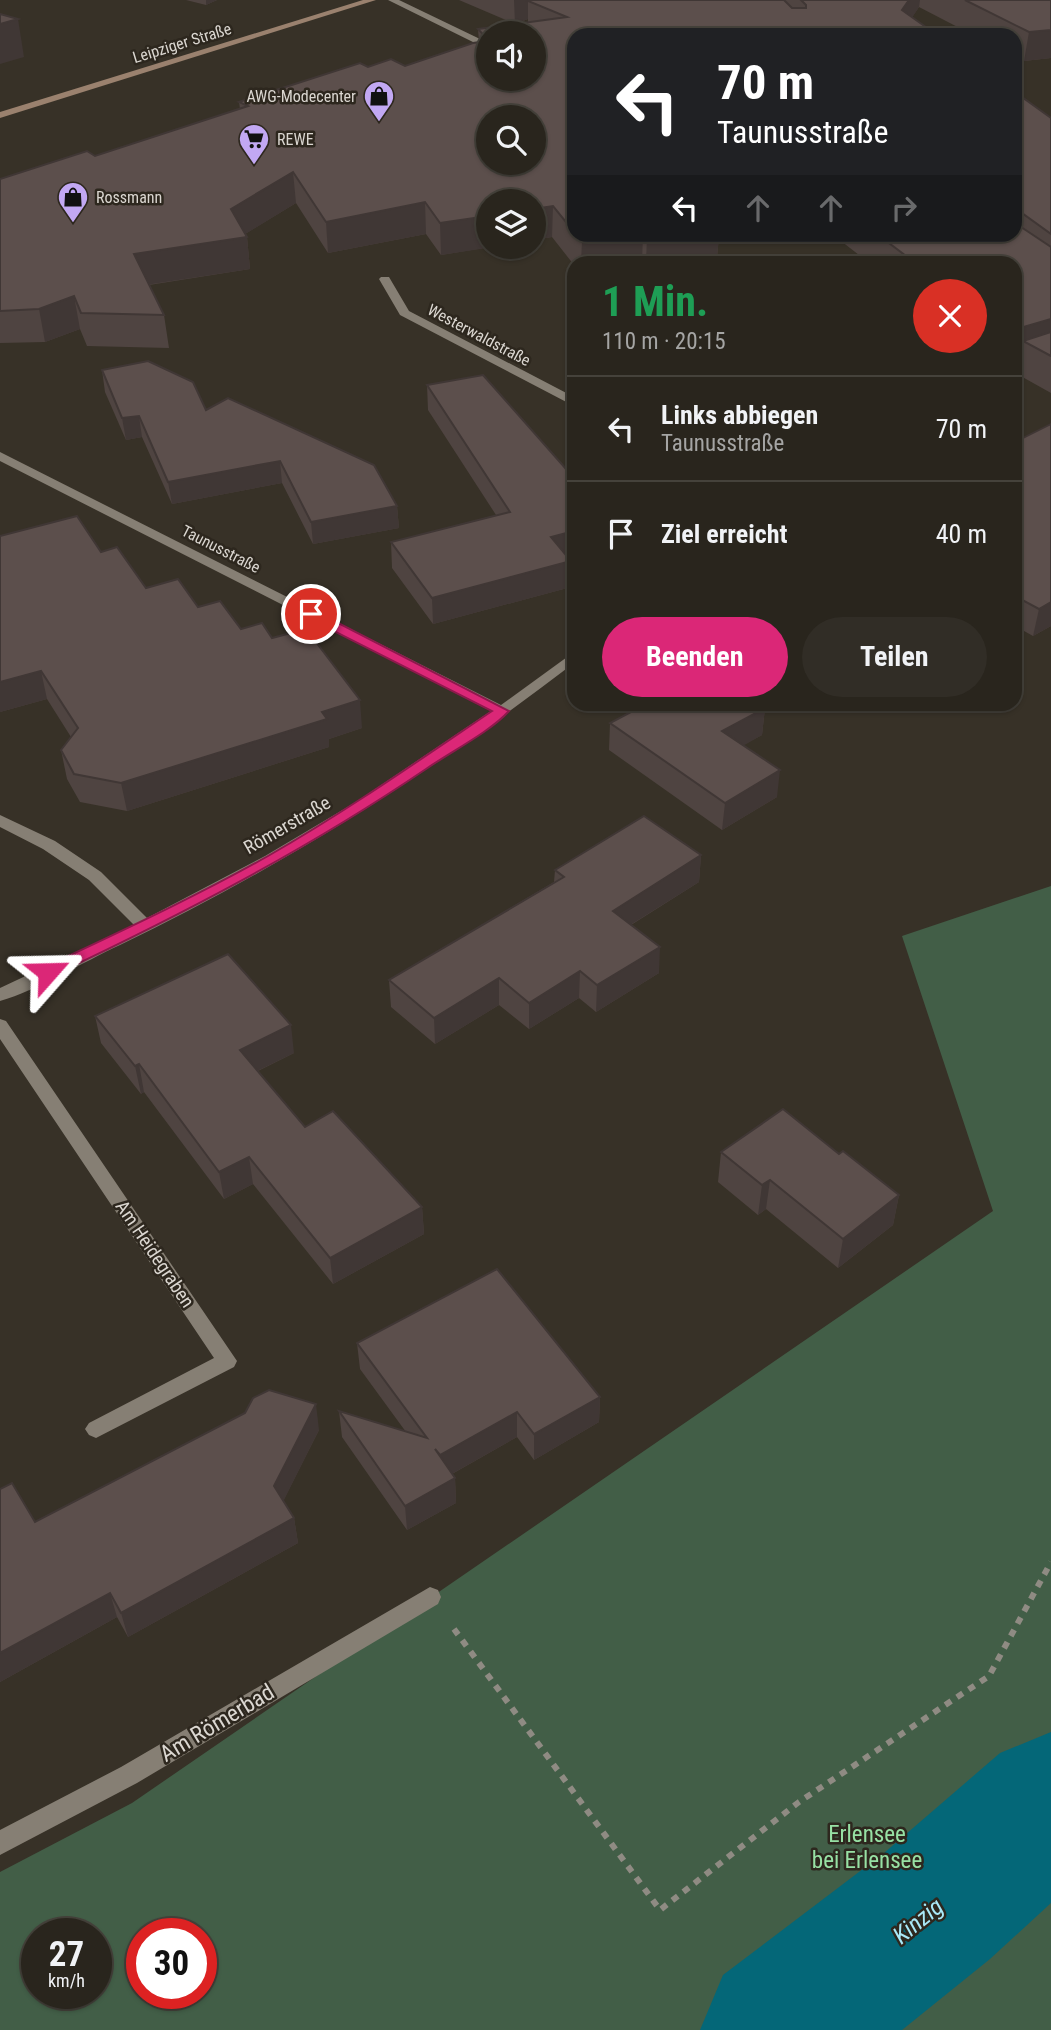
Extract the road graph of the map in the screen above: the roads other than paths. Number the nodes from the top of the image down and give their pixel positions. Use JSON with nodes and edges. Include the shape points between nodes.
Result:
{"nodes":[{"id":1,"x":372,"y":0,"type":"edge"},
{"id":2,"x":392,"y":0,"type":"edge"},
{"id":3,"x":476,"y":40,"type":"edge"},
{"id":4,"x":0,"y":115,"type":"edge"},
{"id":5,"x":385,"y":279,"type":"dead end"},
{"id":6,"x":1051,"y":356,"type":"edge"},
{"id":7,"x":1022,"y":366,"type":"edge"},
{"id":8,"x":567,"y":398,"type":"edge"},
{"id":9,"x":0,"y":456,"type":"edge"},
{"id":10,"x":567,"y":661,"type":"edge"},
{"id":11,"x":502,"y":711,"type":"junction"},
{"id":12,"x":0,"y":820,"type":"edge"},
{"id":13,"x":145,"y":926,"type":"junction"},
{"id":14,"x":0,"y":995,"type":"edge"},
{"id":15,"x":0,"y":1025,"type":"edge"},
{"id":16,"x":96,"y":1429,"type":"dead end"},
{"id":17,"x":430,"y":1597,"type":"road end"},
{"id":18,"x":0,"y":1843,"type":"edge"}],
"edges":[{"from":1,"to":4,"type":"main road","name":"Leipziger Straße"},
{"from":2,"to":3,"type":"street"},
{"from":5,"to":8,"type":"street","name":"Westerwaldstraße","via":[[404,313]]},
{"from":6,"to":7,"type":"street"},
{"from":9,"to":11,"type":"street","name":"Taunusstraße"},
{"from":10,"to":11,"type":"street","name":"Römerstraße"},
{"from":11,"to":13,"type":"street","name":"Römerstraße","via":[[362,806]]},
{"from":12,"to":13,"type":"street","via":[[95,876]]},
{"from":13,"to":14,"type":"street","name":"Römerstraße"},
{"from":15,"to":16,"type":"street","name":"Am Heidegraben","via":[[227,1361]]},
{"from":17,"to":18,"type":"street","name":"Am Römerbad","via":[[129,1774]]}]}
